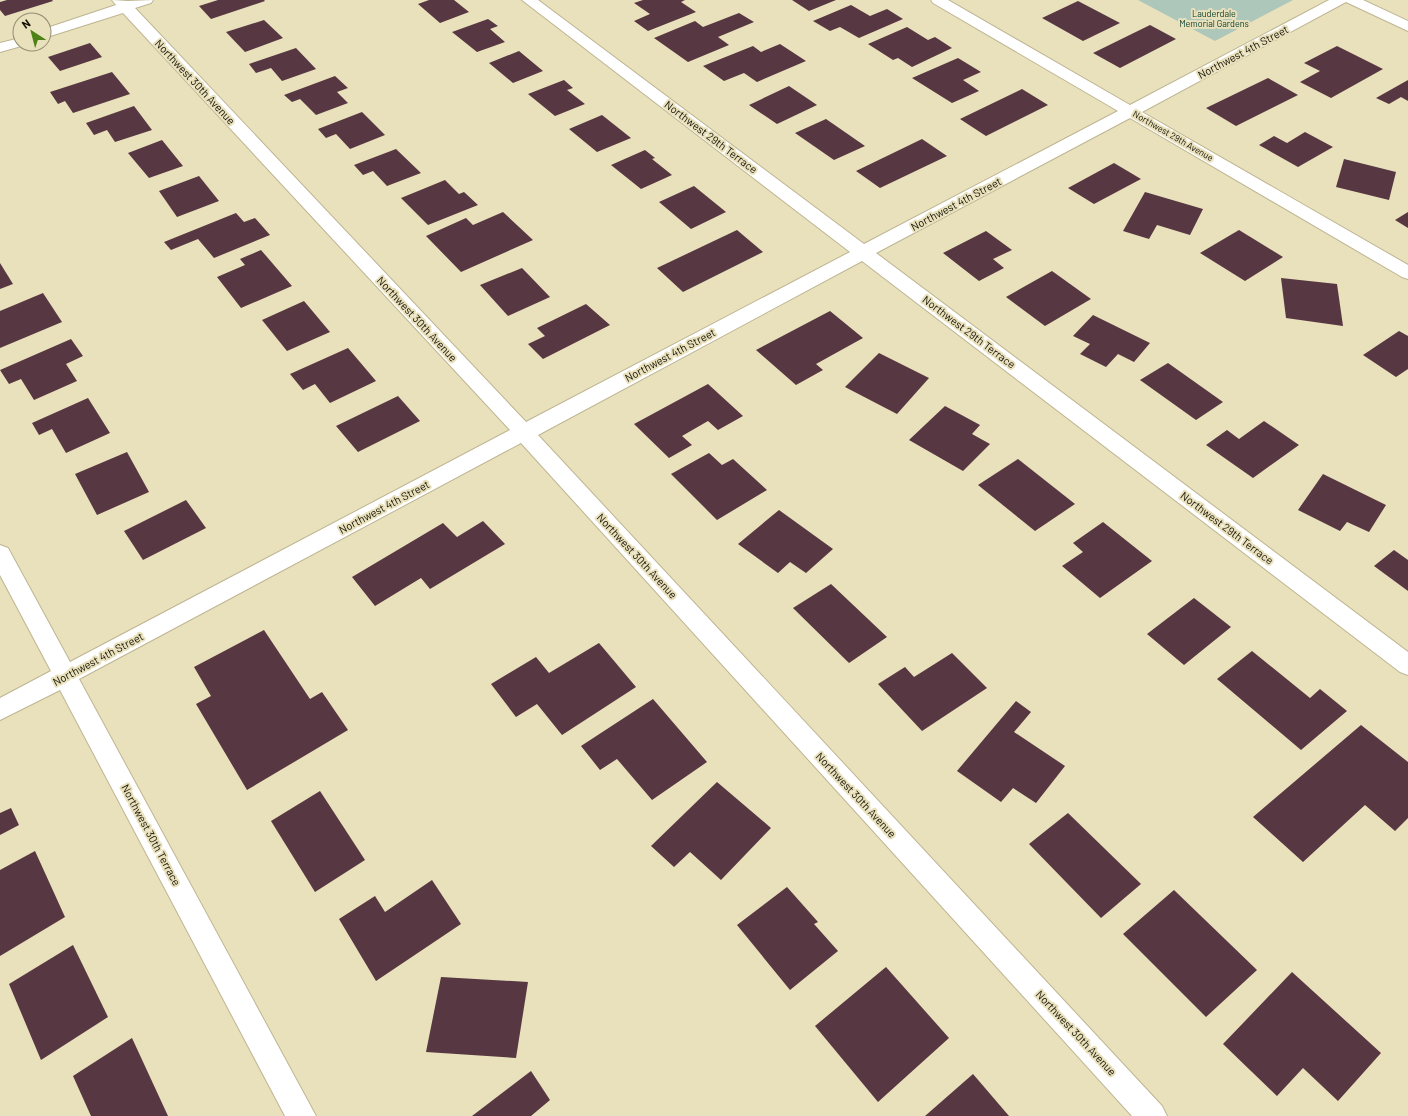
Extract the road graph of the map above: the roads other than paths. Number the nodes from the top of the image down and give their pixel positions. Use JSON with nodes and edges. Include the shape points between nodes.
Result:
{"nodes":[{"id":1,"x":146,"y":0,"type":"edge"},
{"id":2,"x":529,"y":0,"type":"edge"},
{"id":3,"x":938,"y":0,"type":"edge"},
{"id":4,"x":1340,"y":0,"type":"edge"},
{"id":5,"x":1352,"y":0,"type":"edge"},
{"id":6,"x":122,"y":3,"type":"edge"},
{"id":7,"x":1408,"y":27,"type":"edge"},
{"id":8,"x":52,"y":31,"type":"edge"},
{"id":9,"x":12,"y":44,"type":"edge"},
{"id":10,"x":0,"y":48,"type":"edge"},
{"id":11,"x":1131,"y":111,"type":"junction"},
{"id":12,"x":864,"y":253,"type":"junction"},
{"id":13,"x":1408,"y":272,"type":"edge"},
{"id":14,"x":524,"y":433,"type":"junction"},
{"id":15,"x":0,"y":554,"type":"edge"},
{"id":16,"x":1408,"y":665,"type":"edge"},
{"id":17,"x":66,"y":676,"type":"junction"},
{"id":18,"x":0,"y":710,"type":"edge"},
{"id":19,"x":301,"y":1116,"type":"edge"},
{"id":20,"x":1152,"y":1116,"type":"edge"}],
"edges":[{"from":1,"to":6,"type":"street"},
{"from":2,"to":12,"type":"street","name":"Northwest 29th Terrace"},
{"from":3,"to":11,"type":"street","name":"Northwest 29th Avenue"},
{"from":4,"to":11,"type":"street","name":"Northwest 4th Street"},
{"from":5,"to":7,"type":"street"},
{"from":6,"to":8,"type":"street"},
{"from":6,"to":14,"type":"street","name":"Northwest 30th Avenue"},
{"from":9,"to":10,"type":"street"},
{"from":11,"to":12,"type":"street","name":"Northwest 4th Street"},
{"from":11,"to":13,"type":"street","name":"Northwest 29th Avenue"},
{"from":12,"to":14,"type":"street","name":"Northwest 4th Street"},
{"from":12,"to":16,"type":"street","name":"Northwest 29th Terrace"},
{"from":14,"to":17,"type":"street","name":"Northwest 4th Street"},
{"from":14,"to":20,"type":"street","name":"Northwest 30th Avenue"},
{"from":15,"to":17,"type":"street","name":"Northwest 30th Terrace"},
{"from":17,"to":18,"type":"street","name":"Northwest 4th Street"},
{"from":17,"to":19,"type":"street","name":"Northwest 30th Terrace"}]}
